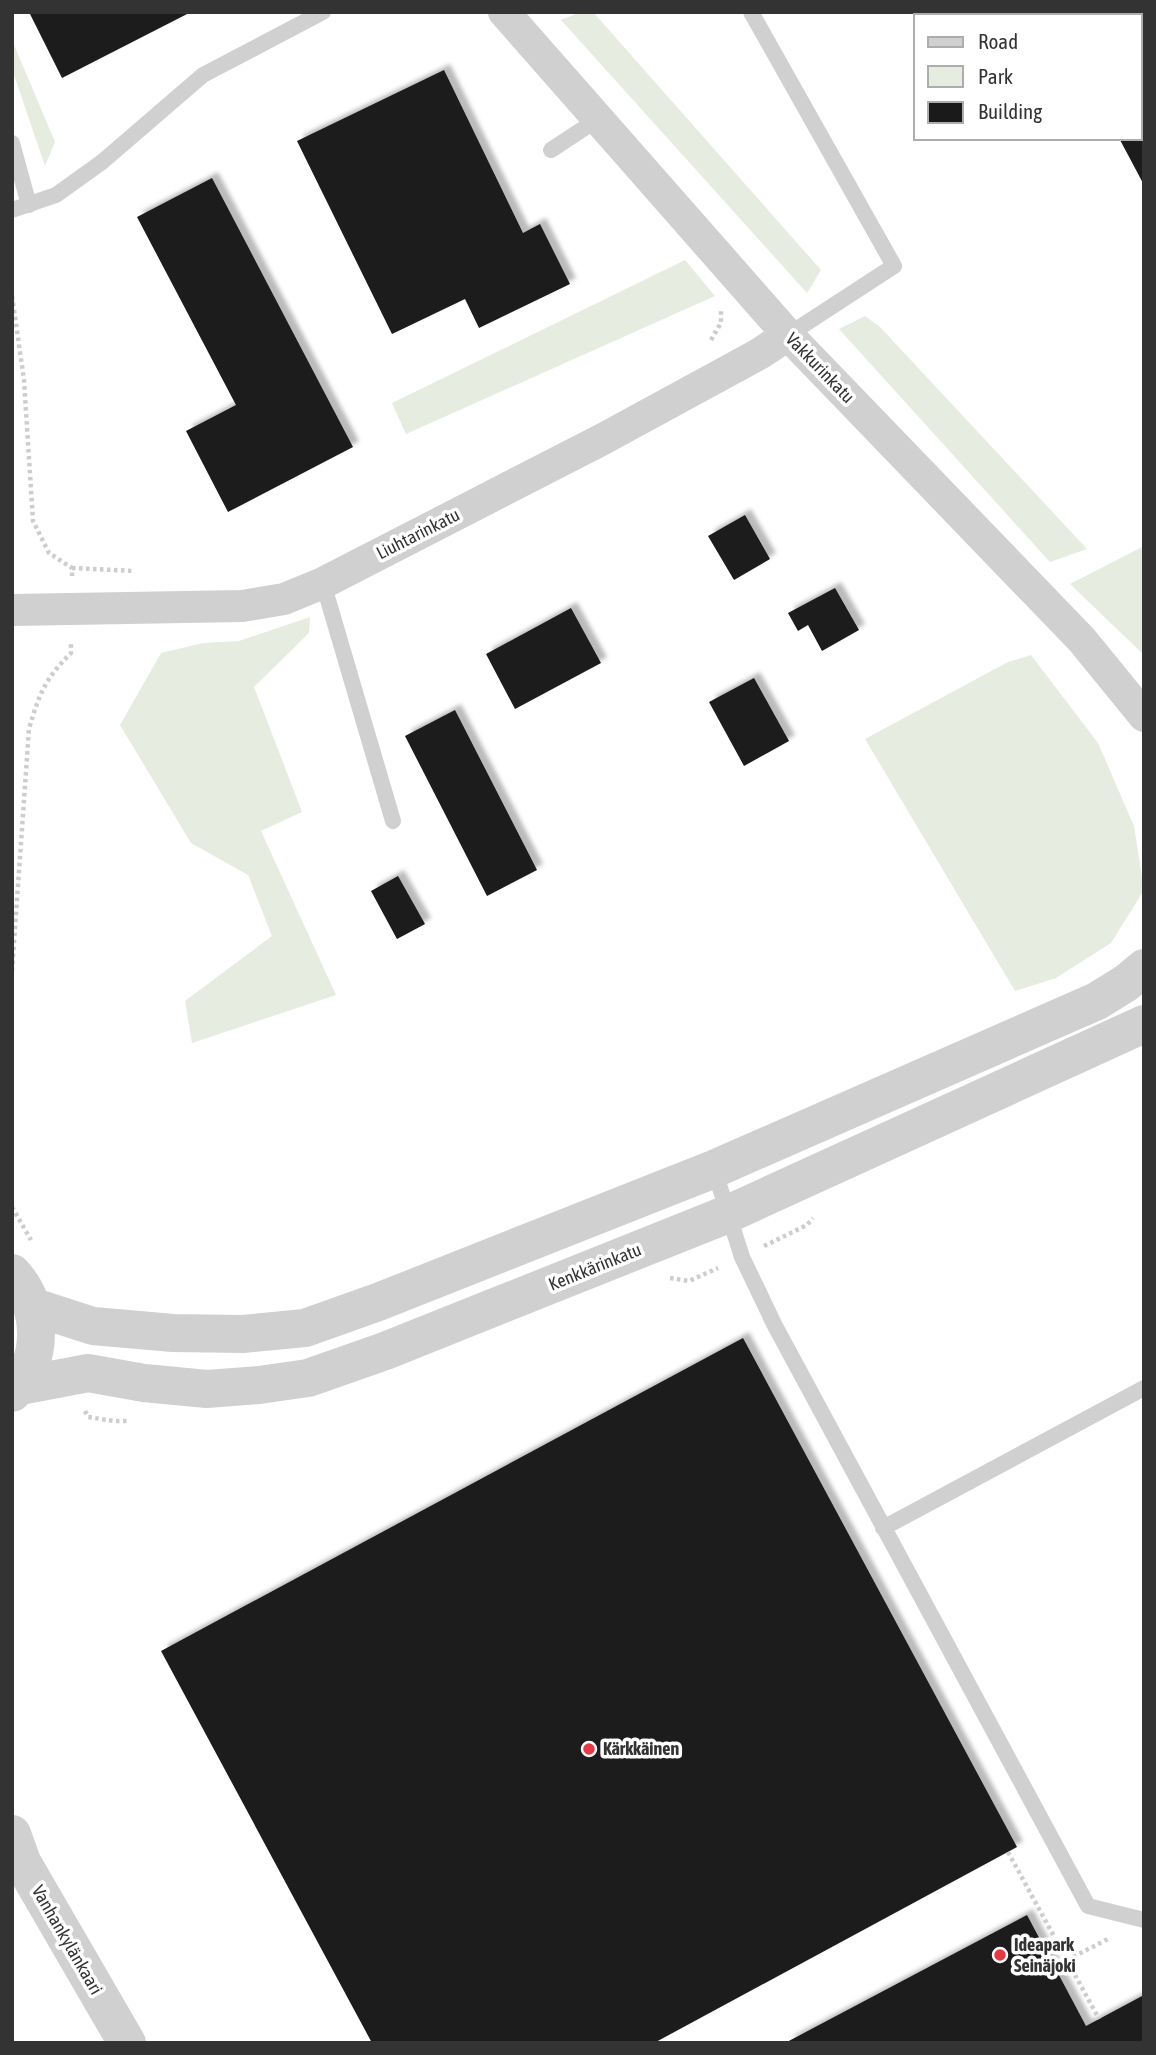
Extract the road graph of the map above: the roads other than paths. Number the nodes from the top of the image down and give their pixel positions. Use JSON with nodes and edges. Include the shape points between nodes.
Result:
{"nodes":[{"id":1,"x":323,"y":12,"type":"edge"},
{"id":2,"x":504,"y":12,"type":"edge"},
{"id":3,"x":751,"y":12,"type":"edge"},
{"id":4,"x":598,"y":120,"type":"junction"},
{"id":5,"x":12,"y":144,"type":"edge"},
{"id":6,"x":551,"y":150,"type":"dead end"},
{"id":7,"x":29,"y":205,"type":"junction"},
{"id":8,"x":12,"y":210,"type":"edge"},
{"id":9,"x":788,"y":335,"type":"junction"},
{"id":10,"x":323,"y":583,"type":"junction"},
{"id":11,"x":12,"y":610,"type":"edge"},
{"id":12,"x":1144,"y":716,"type":"edge"},
{"id":13,"x":393,"y":821,"type":"dead end"},
{"id":14,"x":1144,"y":968,"type":"edge"},
{"id":15,"x":1144,"y":1024,"type":"edge"},
{"id":16,"x":714,"y":1169,"type":"junction"},
{"id":17,"x":728,"y":1214,"type":"junction"},
{"id":18,"x":12,"y":1273,"type":"edge"},
{"id":19,"x":34,"y":1307,"type":"junction"},
{"id":20,"x":1144,"y":1388,"type":"edge"},
{"id":21,"x":16,"y":1390,"type":"edge"},
{"id":22,"x":883,"y":1528,"type":"junction"},
{"id":23,"x":12,"y":1834,"type":"edge"},
{"id":24,"x":1144,"y":1920,"type":"edge"},
{"id":25,"x":127,"y":2043,"type":"edge"}],
"edges":[{"from":1,"to":7,"type":"lane","via":[[203,75],[102,162],[56,195]]},
{"from":2,"to":4,"type":"street","name":"Vakkurinkatu"},
{"from":3,"to":9,"type":"lane","via":[[894,266]]},
{"from":4,"to":6,"type":"lane"},
{"from":4,"to":9,"type":"street","name":"Vakkurinkatu"},
{"from":5,"to":7,"type":"lane"},
{"from":7,"to":8,"type":"lane"},
{"from":9,"to":10,"type":"street","name":"Liuhtarinkatu","via":[[603,439]]},
{"from":9,"to":12,"type":"street","name":"Vakkurinkatu","via":[[1082,640]]},
{"from":10,"to":11,"type":"street","name":"Liuhtarinkatu","via":[[285,599],[242,606]]},
{"from":10,"to":13,"type":"lane"},
{"from":14,"to":16,"type":"street","via":[[1097,1001]]},
{"from":15,"to":17,"type":"street","name":"Kenkkärinkatu"},
{"from":16,"to":17,"type":"lane"},
{"from":16,"to":19,"type":"street","via":[[305,1328],[243,1335],[173,1333],[93,1326]]},
{"from":17,"to":21,"type":"street","name":"Kenkkärinkatu","via":[[309,1378],[207,1389],[88,1373]]},
{"from":17,"to":22,"type":"lane","via":[[742,1257],[774,1324]]},
{"from":18,"to":19,"type":"street"},
{"from":19,"to":21,"type":"street","via":[[33,1362]]},
{"from":20,"to":22,"type":"lane"},
{"from":22,"to":24,"type":"lane","via":[[1088,1906]]},
{"from":23,"to":25,"type":"street","name":"Vanhankylänkaari","via":[[22,1861]]}]}
